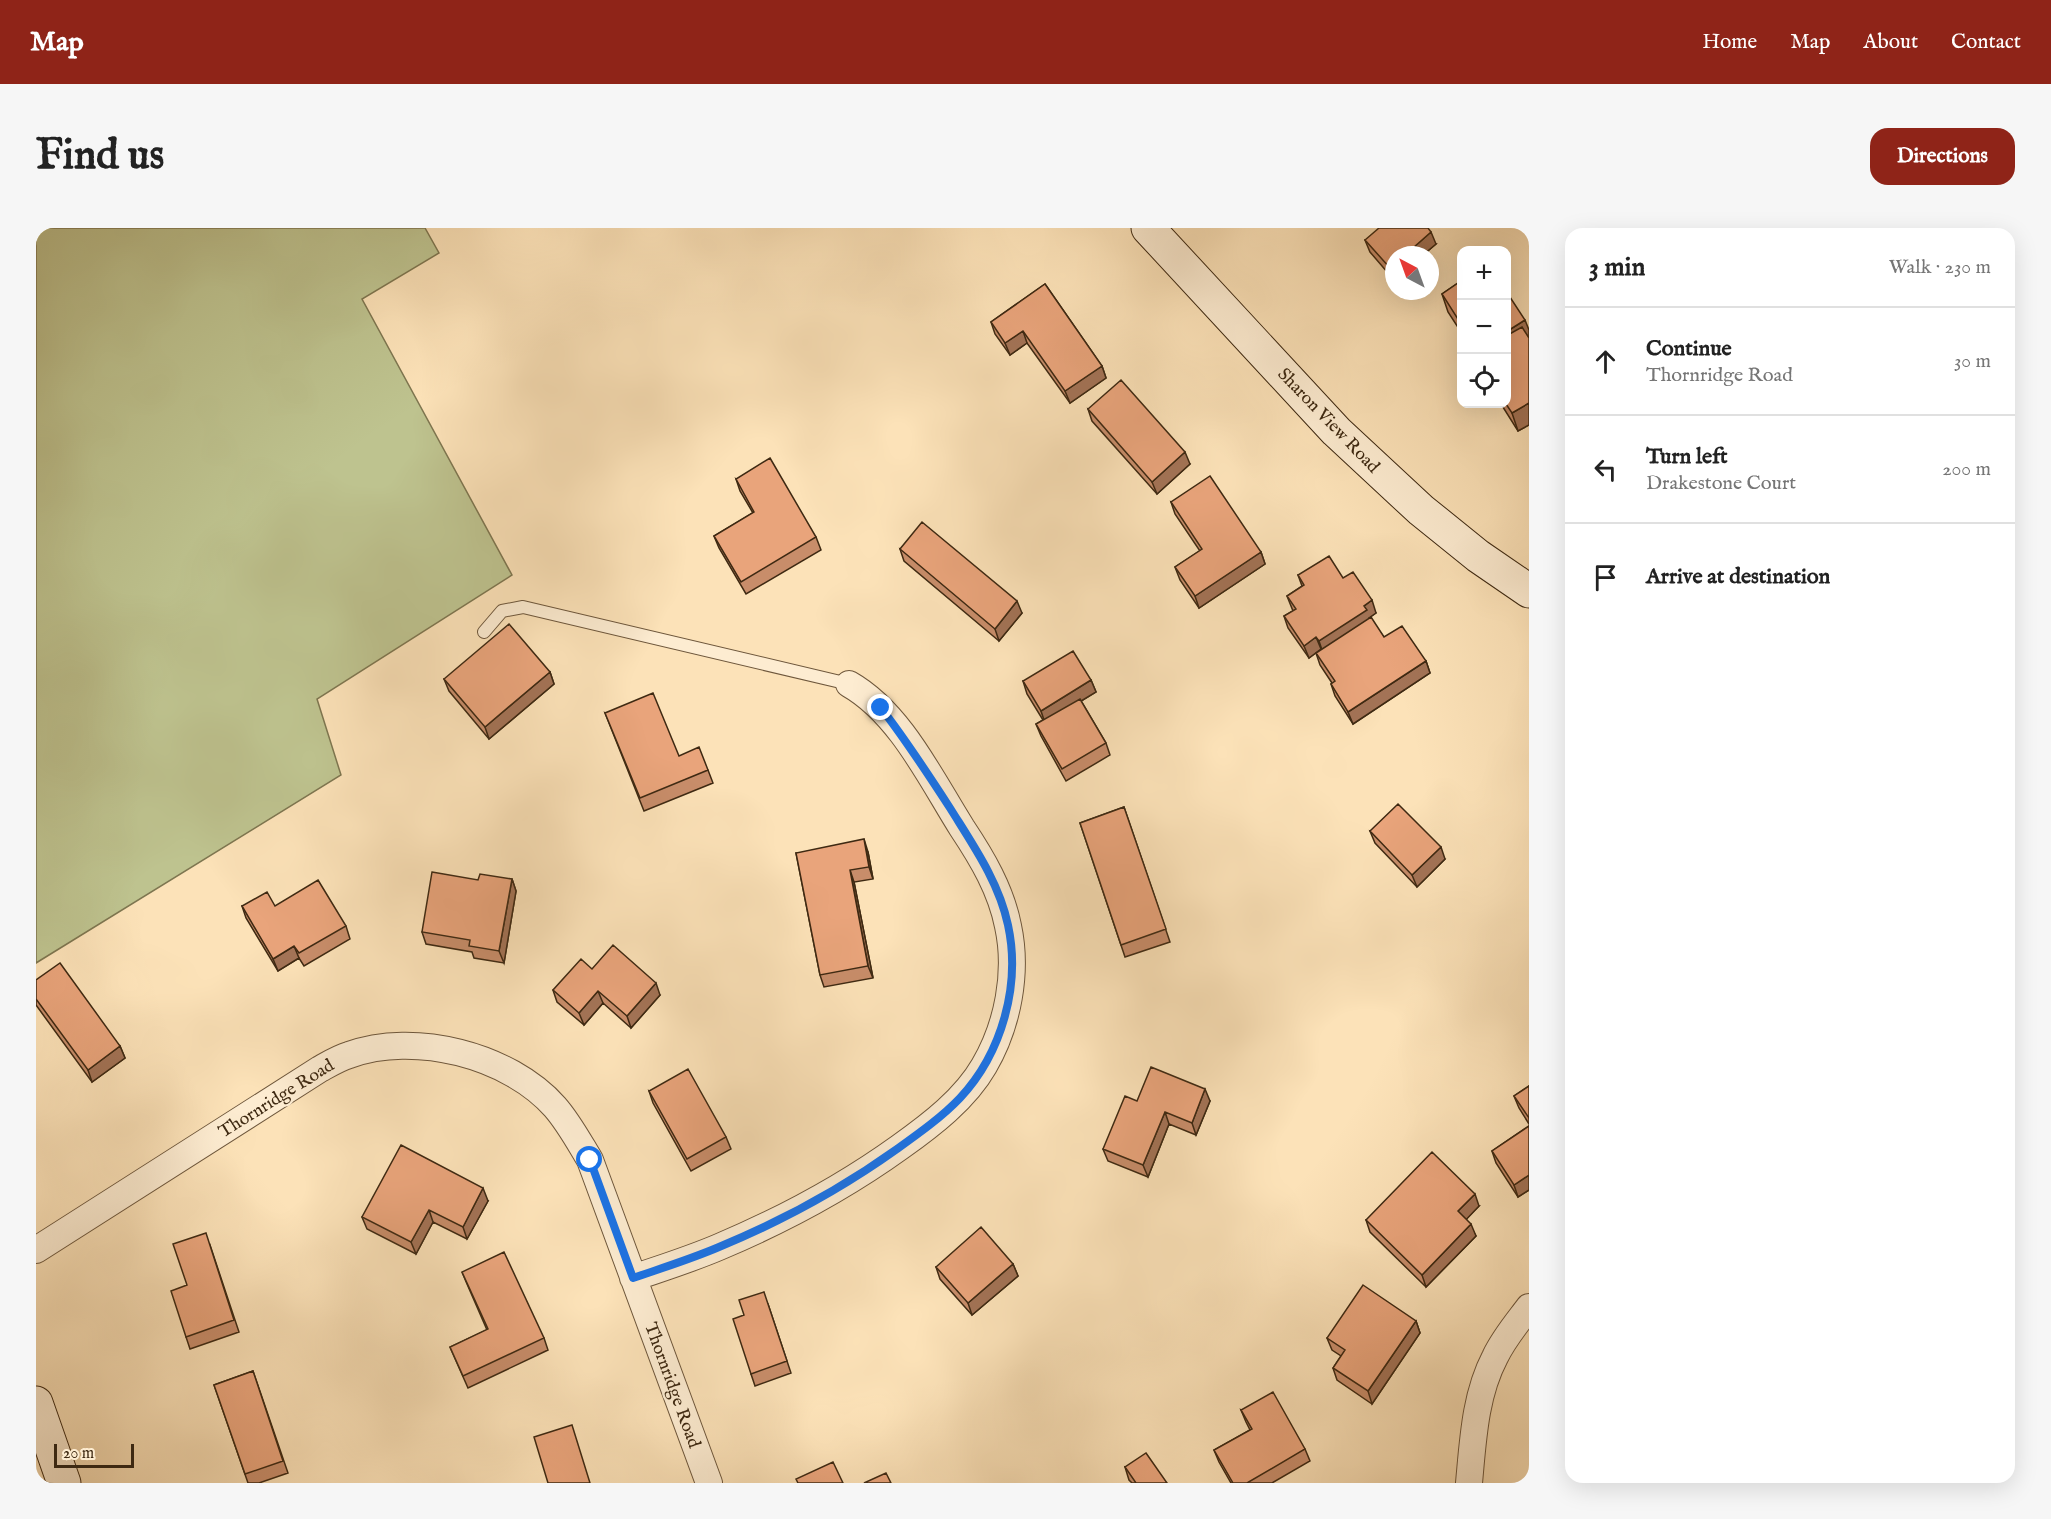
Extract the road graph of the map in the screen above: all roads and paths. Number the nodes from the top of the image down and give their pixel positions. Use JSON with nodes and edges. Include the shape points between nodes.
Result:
{"nodes":[{"id":1,"x":1148,"y":228,"type":"edge"},
{"id":2,"x":1529,"y":591,"type":"edge"},
{"id":3,"x":484,"y":632,"type":"dead end"},
{"id":4,"x":849,"y":684,"type":"joint"},
{"id":5,"x":36,"y":1250,"type":"edge"},
{"id":6,"x":633,"y":1278,"type":"junction"},
{"id":7,"x":1529,"y":1307,"type":"edge"},
{"id":8,"x":36,"y":1403,"type":"edge"},
{"id":9,"x":64,"y":1483,"type":"edge"},
{"id":10,"x":709,"y":1483,"type":"edge"},
{"id":11,"x":1469,"y":1483,"type":"edge"}],
"edges":[{"from":1,"to":2,"type":"street","name":"Sharon View Road","via":[[1336,431],[1420,510]]},
{"from":3,"to":4,"type":"lane","via":[[502,611],[523,607]]},
{"from":4,"to":6,"type":"street","via":[[881,708],[907,740],[980,855],[997,889],[1008,926],[1012,973],[1000,1033],[984,1067],[960,1098],[877,1164],[784,1218],[717,1248]]},
{"from":5,"to":6,"type":"street","name":"Thornridge Road","via":[[320,1069],[349,1054],[412,1046],[453,1051],[488,1061],[515,1075],[555,1107],[590,1160]]},
{"from":6,"to":10,"type":"street","name":"Thornridge Road"},
{"from":7,"to":11,"type":"street","via":[[1494,1358],[1480,1394]]},
{"from":8,"to":9,"type":"street"}]}
